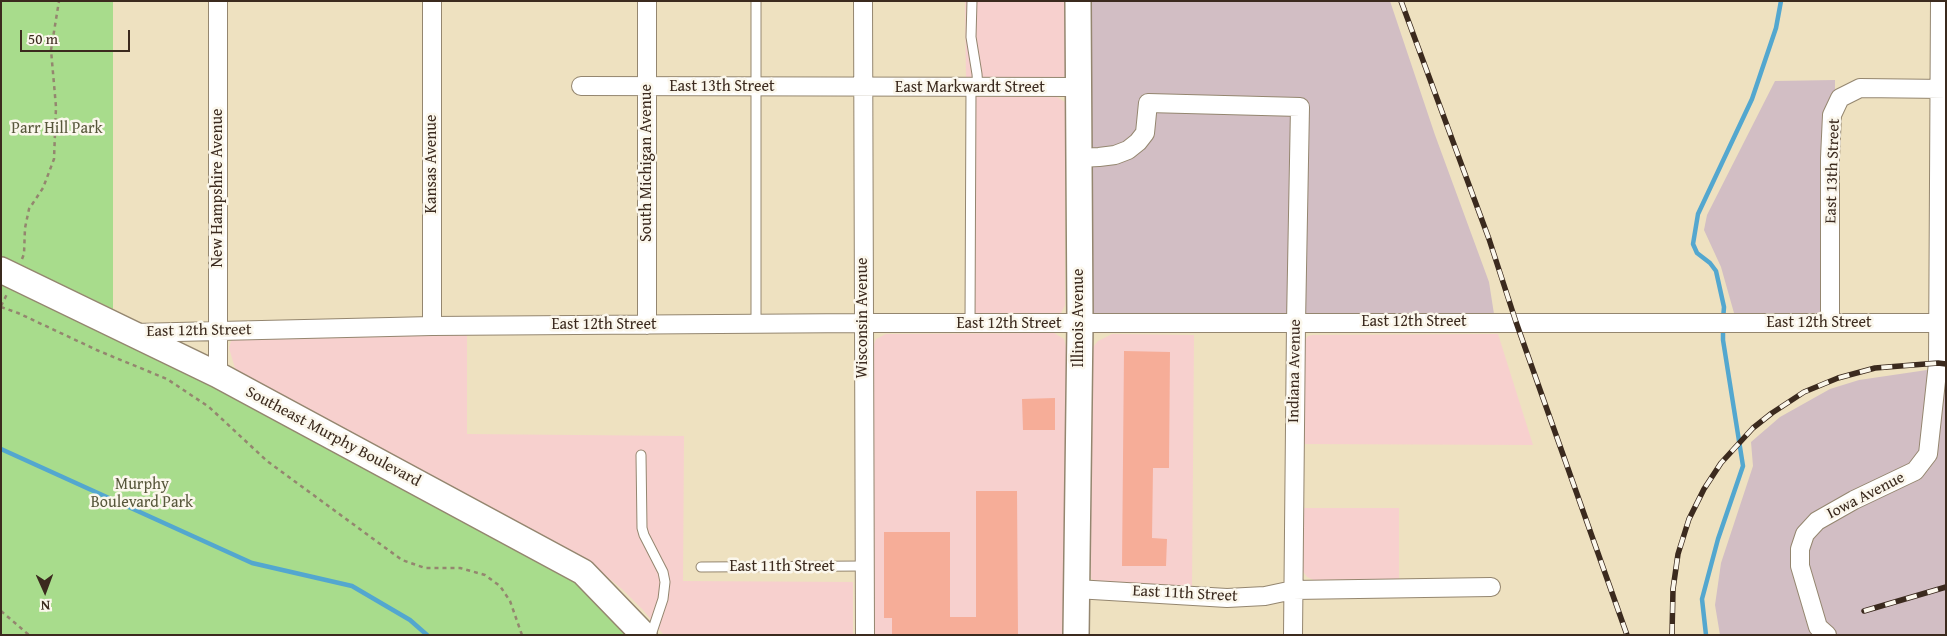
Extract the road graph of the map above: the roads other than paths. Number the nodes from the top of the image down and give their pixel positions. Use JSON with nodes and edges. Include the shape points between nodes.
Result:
{"nodes":[{"id":1,"x":218,"y":1,"type":"edge"},
{"id":2,"x":432,"y":1,"type":"edge"},
{"id":3,"x":647,"y":1,"type":"edge"},
{"id":4,"x":756,"y":1,"type":"edge"},
{"id":5,"x":863,"y":1,"type":"edge"},
{"id":6,"x":972,"y":1,"type":"edge"},
{"id":7,"x":1078,"y":1,"type":"edge"},
{"id":8,"x":1940,"y":1,"type":"edge"},
{"id":9,"x":581,"y":86,"type":"dead end"},
{"id":10,"x":647,"y":87,"type":"junction"},
{"id":11,"x":1078,"y":87,"type":"junction"},
{"id":12,"x":756,"y":88,"type":"junction"},
{"id":13,"x":863,"y":88,"type":"junction"},
{"id":14,"x":975,"y":88,"type":"junction"},
{"id":15,"x":1943,"y":89,"type":"edge"},
{"id":16,"x":1078,"y":158,"type":"junction"},
{"id":17,"x":8,"y":273,"type":"edge"},
{"id":18,"x":862,"y":323,"type":"junction"},
{"id":19,"x":1296,"y":323,"type":"junction"},
{"id":20,"x":1830,"y":323,"type":"junction"},
{"id":21,"x":1942,"y":323,"type":"edge"},
{"id":22,"x":756,"y":324,"type":"junction"},
{"id":23,"x":970,"y":324,"type":"junction"},
{"id":24,"x":1080,"y":324,"type":"junction"},
{"id":25,"x":647,"y":325,"type":"junction"},
{"id":26,"x":432,"y":326,"type":"junction"},
{"id":27,"x":218,"y":331,"type":"junction"},
{"id":28,"x":131,"y":333,"type":"junction"},
{"id":29,"x":218,"y":374,"type":"junction"},
{"id":30,"x":641,"y":455,"type":"dead end"},
{"id":31,"x":864,"y":566,"type":"junction"},
{"id":32,"x":700,"y":567,"type":"dead end"},
{"id":33,"x":1491,"y":587,"type":"dead end"},
{"id":34,"x":1076,"y":589,"type":"junction"},
{"id":35,"x":1293,"y":590,"type":"junction"},
{"id":36,"x":1822,"y":631,"type":"edge"},
{"id":37,"x":644,"y":635,"type":"edge"},
{"id":38,"x":650,"y":635,"type":"edge"},
{"id":39,"x":865,"y":635,"type":"edge"},
{"id":40,"x":1076,"y":635,"type":"edge"},
{"id":41,"x":1293,"y":635,"type":"edge"}],
"edges":[{"from":1,"to":27,"type":"street","name":"New Hampshire Avenue"},
{"from":2,"to":26,"type":"street","name":"Kansas Avenue"},
{"from":3,"to":10,"type":"street","name":"South Michigan Avenue"},
{"from":4,"to":12,"type":"lane"},
{"from":5,"to":13,"type":"street","name":"Wisconsin Avenue"},
{"from":6,"to":14,"type":"lane","via":[[971,37],[978,74]]},
{"from":7,"to":11,"type":"street","name":"Illinois Avenue"},
{"from":8,"to":15,"type":"street","name":"Iowa Avenue"},
{"from":9,"to":10,"type":"street","name":"East 13th Street"},
{"from":10,"to":12,"type":"street","name":"East 13th Street"},
{"from":10,"to":25,"type":"street","name":"South Michigan Avenue"},
{"from":11,"to":14,"type":"street","name":"East Markwardt Street"},
{"from":11,"to":16,"type":"street","name":"Illinois Avenue"},
{"from":12,"to":13,"type":"street","name":"East 13th Street"},
{"from":12,"to":22,"type":"lane"},
{"from":13,"to":14,"type":"street","name":"East Markwardt Street"},
{"from":13,"to":18,"type":"street","name":"Wisconsin Avenue"},
{"from":14,"to":23,"type":"lane"},
{"from":15,"to":20,"type":"street","name":"East 13th Street","via":[[1860,88],[1840,98],[1832,115],[1830,158]]},
{"from":15,"to":21,"type":"street","name":"Iowa Avenue"},
{"from":16,"to":19,"type":"street","name":"Indiana Avenue","via":[[1115,155],[1128,150],[1144,133],[1148,103],[1300,107]]},
{"from":16,"to":24,"type":"street","name":"Illinois Avenue"},
{"from":17,"to":28,"type":"street","name":"Southeast Murphy Boulevard"},
{"from":18,"to":22,"type":"street","name":"East 12th Street"},
{"from":18,"to":23,"type":"street","name":"East 12th Street"},
{"from":18,"to":31,"type":"street","name":"Wisconsin Avenue"},
{"from":19,"to":20,"type":"street","name":"East 12th Street"},
{"from":19,"to":24,"type":"street","name":"East 12th Street"},
{"from":19,"to":35,"type":"street","name":"Indiana Avenue"},
{"from":20,"to":21,"type":"street","name":"East 12th Street"},
{"from":21,"to":36,"type":"street","name":"Iowa Avenue","via":[[1928,454],[1915,471],[1817,521],[1805,534],[1800,549],[1800,566]]},
{"from":22,"to":25,"type":"street","name":"East 12th Street"},
{"from":23,"to":24,"type":"street","name":"East 12th Street"},
{"from":24,"to":34,"type":"street","name":"Illinois Avenue"},
{"from":25,"to":26,"type":"street","name":"East 12th Street"},
{"from":26,"to":27,"type":"street","name":"East 12th Street"},
{"from":27,"to":28,"type":"street","name":"East 12th Street"},
{"from":27,"to":29,"type":"street","name":"New Hampshire Avenue"},
{"from":28,"to":29,"type":"street","name":"Southeast Murphy Boulevard"},
{"from":29,"to":37,"type":"street","name":"Southeast Murphy Boulevard","via":[[583,572]]},
{"from":30,"to":38,"type":"lane","via":[[642,528],[665,582],[663,599]]},
{"from":31,"to":32,"type":"lane","name":"East 11th Street"},
{"from":31,"to":39,"type":"street","name":"Wisconsin Avenue"},
{"from":33,"to":35,"type":"street","name":"East 11th Street"},
{"from":34,"to":35,"type":"street","name":"East 11th Street","via":[[1227,598]]},
{"from":34,"to":40,"type":"street","name":"Illinois Avenue"},
{"from":35,"to":41,"type":"street","name":"Indiana Avenue"}]}
